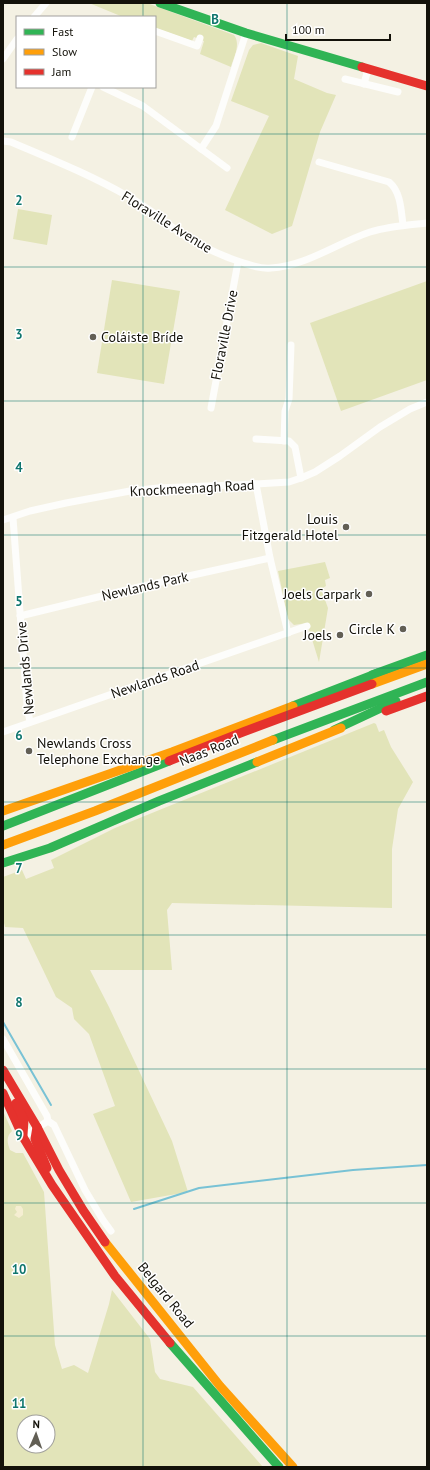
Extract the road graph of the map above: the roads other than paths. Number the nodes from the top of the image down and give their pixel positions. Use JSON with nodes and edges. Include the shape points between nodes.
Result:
{"nodes":[{"id":1,"x":46,"y":3,"type":"edge"},
{"id":2,"x":160,"y":3,"type":"edge"},
{"id":3,"x":35,"y":16,"type":"edge"},
{"id":4,"x":156,"y":31,"type":"edge"},
{"id":5,"x":246,"y":33,"type":"junction"},
{"id":6,"x":200,"y":38,"type":"dead end"},
{"id":7,"x":16,"y":40,"type":"edge"},
{"id":8,"x":6,"y":50,"type":"edge"},
{"id":9,"x":3,"y":59,"type":"edge"},
{"id":10,"x":368,"y":69,"type":"junction"},
{"id":11,"x":345,"y":79,"type":"dead end"},
{"id":12,"x":364,"y":84,"type":"junction"},
{"id":13,"x":427,"y":86,"type":"edge"},
{"id":14,"x":92,"y":88,"type":"edge"},
{"id":15,"x":105,"y":88,"type":"edge"},
{"id":16,"x":398,"y":92,"type":"dead end"},
{"id":17,"x":72,"y":137,"type":"dead end"},
{"id":18,"x":3,"y":141,"type":"edge"},
{"id":19,"x":201,"y":149,"type":"junction"},
{"id":20,"x":319,"y":162,"type":"dead end"},
{"id":21,"x":227,"y":168,"type":"dead end"},
{"id":22,"x":427,"y":223,"type":"edge"},
{"id":23,"x":403,"y":225,"type":"junction"},
{"id":24,"x":238,"y":262,"type":"junction"},
{"id":25,"x":291,"y":345,"type":"dead end"},
{"id":26,"x":427,"y":402,"type":"edge"},
{"id":27,"x":211,"y":408,"type":"dead end"},
{"id":28,"x":256,"y":439,"type":"dead end"},
{"id":29,"x":284,"y":441,"type":"junction"},
{"id":30,"x":301,"y":478,"type":"junction"},
{"id":31,"x":256,"y":484,"type":"junction"},
{"id":32,"x":13,"y":518,"type":"junction"},
{"id":33,"x":3,"y":520,"type":"edge"},
{"id":34,"x":270,"y":558,"type":"junction"},
{"id":35,"x":20,"y":616,"type":"junction"},
{"id":36,"x":307,"y":626,"type":"dead end"},
{"id":37,"x":288,"y":633,"type":"junction"},
{"id":38,"x":427,"y":651,"type":"edge"},
{"id":39,"x":427,"y":655,"type":"edge"},
{"id":40,"x":427,"y":664,"type":"edge"},
{"id":41,"x":372,"y":675,"type":"junction"},
{"id":42,"x":427,"y":683,"type":"edge"},
{"id":43,"x":427,"y":696,"type":"edge"},
{"id":44,"x":30,"y":722,"type":"junction"},
{"id":45,"x":334,"y":730,"type":"junction"},
{"id":46,"x":3,"y":732,"type":"edge"},
{"id":47,"x":3,"y":811,"type":"edge"},
{"id":48,"x":3,"y":826,"type":"edge"},
{"id":49,"x":3,"y":846,"type":"edge"},
{"id":50,"x":3,"y":863,"type":"edge"},
{"id":51,"x":3,"y":1039,"type":"edge"},
{"id":52,"x":4,"y":1072,"type":"edge"},
{"id":53,"x":3,"y":1093,"type":"edge"},
{"id":54,"x":48,"y":1121,"type":"junction"},
{"id":55,"x":37,"y":1127,"type":"junction"},
{"id":56,"x":23,"y":1137,"type":"junction"},
{"id":57,"x":52,"y":1185,"type":"junction"},
{"id":58,"x":111,"y":1231,"type":"dead end"},
{"id":59,"x":279,"y":1467,"type":"edge"},
{"id":60,"x":293,"y":1467,"type":"edge"}],
"edges":[{"from":1,"to":3,"type":"street"},
{"from":2,"to":5,"type":"main road"},
{"from":4,"to":6,"type":"street","via":[[197,46]]},
{"from":5,"to":10,"type":"main road"},
{"from":5,"to":19,"type":"street","via":[[216,126]]},
{"from":7,"to":8,"type":"street"},
{"from":8,"to":9,"type":"street"},
{"from":10,"to":12,"type":"street"},
{"from":10,"to":13,"type":"main road"},
{"from":11,"to":12,"type":"street"},
{"from":12,"to":16,"type":"street"},
{"from":14,"to":17,"type":"street"},
{"from":15,"to":19,"type":"street","via":[[143,106]]},
{"from":18,"to":24,"type":"street","name":"Floraville Avenue","via":[[11,142],[89,175],[152,210],[177,230],[202,245]]},
{"from":19,"to":21,"type":"street"},
{"from":20,"to":23,"type":"street","via":[[389,182],[396,188]]},
{"from":22,"to":23,"type":"street","name":"Floraville Avenue"},
{"from":23,"to":24,"type":"street","name":"Floraville Avenue","via":[[369,232],[283,266],[257,267]]},
{"from":24,"to":27,"type":"street","name":"Floraville Drive"},
{"from":25,"to":29,"type":"street"},
{"from":26,"to":30,"type":"street","name":"Knockmeenagh Road","via":[[380,427],[314,472]]},
{"from":28,"to":29,"type":"street"},
{"from":29,"to":30,"type":"street","via":[[289,441],[295,447]]},
{"from":30,"to":31,"type":"street","name":"Knockmeenagh Road","via":[[289,482]]},
{"from":31,"to":32,"type":"street","name":"Knockmeenagh Road","via":[[130,491],[66,503]]},
{"from":31,"to":34,"type":"street"},
{"from":32,"to":33,"type":"street","name":"Knockmeenagh Road"},
{"from":32,"to":35,"type":"street","name":"Newlands Drive"},
{"from":34,"to":35,"type":"street","name":"Newlands Park"},
{"from":34,"to":37,"type":"street"},
{"from":35,"to":44,"type":"street","name":"Newlands Drive"},
{"from":36,"to":37,"type":"street","name":"Newlands Road"},
{"from":37,"to":44,"type":"street","name":"Newlands Road"},
{"from":38,"to":41,"type":"main road","name":"Naas Road"},
{"from":39,"to":41,"type":"main road"},
{"from":40,"to":48,"type":"main road","name":"Naas Road","via":[[243,732]]},
{"from":41,"to":47,"type":"main road","name":"Naas Road","via":[[125,769]]},
{"from":42,"to":45,"type":"main road","via":[[396,702]]},
{"from":42,"to":49,"type":"main road","name":"Naas Road","via":[[280,737]]},
{"from":43,"to":45,"type":"main road"},
{"from":44,"to":46,"type":"street","name":"Newlands Road"},
{"from":45,"to":50,"type":"main road","via":[[153,803],[50,848]]},
{"from":51,"to":54,"type":"street","via":[[48,1116]]},
{"from":52,"to":55,"type":"main road","name":"Belgard Road"},
{"from":52,"to":56,"type":"main road","name":"Belgard Road","via":[[7,1085],[24,1120]]},
{"from":53,"to":56,"type":"main road","name":"Belgard Road"},
{"from":54,"to":55,"type":"street"},
{"from":54,"to":58,"type":"street","via":[[54,1125],[85,1190]]},
{"from":55,"to":56,"type":"street"},
{"from":55,"to":57,"type":"main road","name":"Belgard Road","via":[[35,1139]]},
{"from":55,"to":60,"type":"main road","name":"Belgard Road","via":[[59,1170],[109,1247],[220,1386]]},
{"from":56,"to":57,"type":"main road","name":"Belgard Road"},
{"from":57,"to":59,"type":"main road","name":"Belgard Road","via":[[125,1289]]}]}
